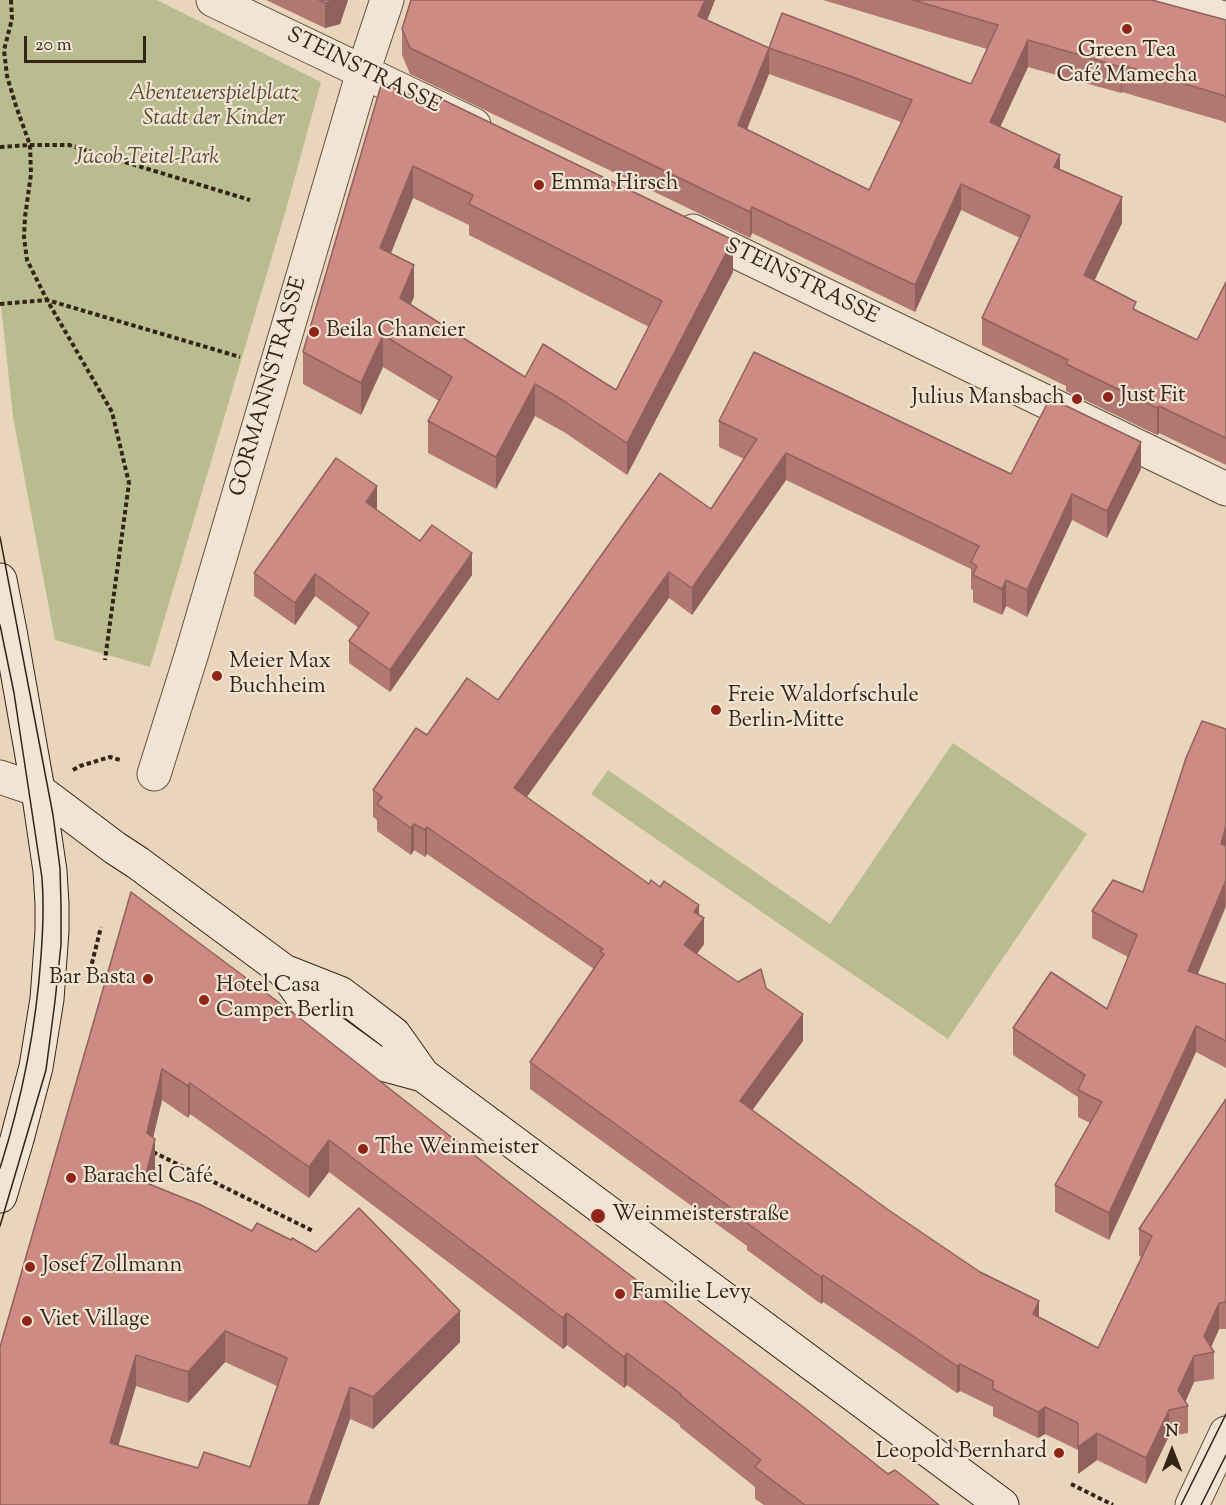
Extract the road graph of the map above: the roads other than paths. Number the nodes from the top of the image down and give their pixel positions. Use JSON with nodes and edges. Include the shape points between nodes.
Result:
{"nodes":[{"id":1,"x":213,"y":0,"type":"edge"},
{"id":2,"x":387,"y":0,"type":"edge"},
{"id":3,"x":1169,"y":0,"type":"edge"},
{"id":4,"x":1226,"y":19,"type":"edge"},
{"id":5,"x":363,"y":72,"type":"junction"},
{"id":6,"x":495,"y":135,"type":"edge"},
{"id":7,"x":667,"y":218,"type":"edge"},
{"id":8,"x":1226,"y":489,"type":"edge"},
{"id":9,"x":0,"y":580,"type":"edge"},
{"id":10,"x":154,"y":774,"type":"road end"},
{"id":11,"x":0,"y":777,"type":"edge"},
{"id":12,"x":39,"y":790,"type":"junction"},
{"id":13,"x":0,"y":1196,"type":"edge"},
{"id":14,"x":1226,"y":1433,"type":"edge"},
{"id":15,"x":1002,"y":1505,"type":"edge"},
{"id":16,"x":1192,"y":1505,"type":"edge"}],
"edges":[{"from":1,"to":5,"type":"street","name":"STEINSTRASSE"},
{"from":2,"to":5,"type":"street","name":"GORMANNSTRASSE"},
{"from":3,"to":4,"type":"street"},
{"from":5,"to":6,"type":"street","name":"STEINSTRASSE"},
{"from":5,"to":10,"type":"street","name":"GORMANNSTRASSE"},
{"from":7,"to":8,"type":"street","name":"STEINSTRASSE"},
{"from":9,"to":12,"type":"street"},
{"from":11,"to":12,"type":"street"},
{"from":12,"to":13,"type":"street","via":[[52,904],[47,999],[36,1067]]},
{"from":12,"to":15,"type":"street","via":[[284,971],[324,1025],[375,1062],[423,1075]]},
{"from":14,"to":16,"type":"street"}]}
